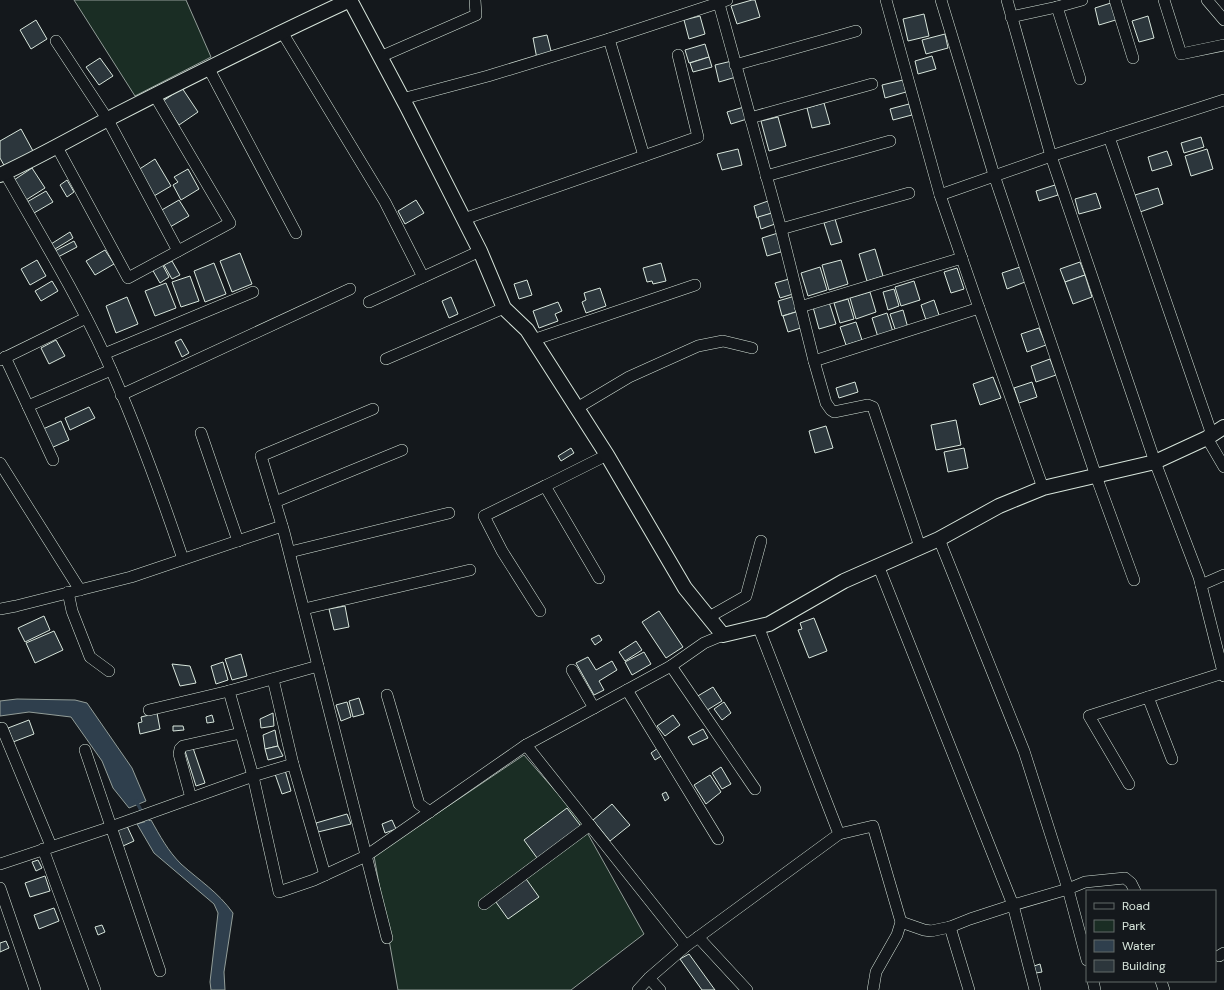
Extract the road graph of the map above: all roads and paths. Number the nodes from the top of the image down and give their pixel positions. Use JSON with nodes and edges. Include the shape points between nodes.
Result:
{"nodes":[{"id":1,"x":350,"y":0,"type":"edge"},
{"id":2,"x":475,"y":0,"type":"edge"},
{"id":3,"x":886,"y":0,"type":"edge"},
{"id":4,"x":941,"y":0,"type":"edge"},
{"id":5,"x":1007,"y":0,"type":"edge"},
{"id":6,"x":1082,"y":0,"type":"edge"},
{"id":7,"x":1115,"y":0,"type":"edge"},
{"id":8,"x":1164,"y":0,"type":"edge"},
{"id":9,"x":1207,"y":0,"type":"edge"},
{"id":10,"x":721,"y":1,"type":"edge"},
{"id":11,"x":1057,"y":7,"type":"junction"},
{"id":12,"x":1012,"y":17,"type":"junction"},
{"id":13,"x":1224,"y":20,"type":"edge"},
{"id":14,"x":856,"y":30,"type":"dead end"},
{"id":15,"x":282,"y":32,"type":"junction"},
{"id":16,"x":608,"y":40,"type":"junction"},
{"id":17,"x":56,"y":41,"type":"dead end"},
{"id":18,"x":1224,"y":45,"type":"edge"},
{"id":19,"x":678,"y":55,"type":"dead end"},
{"id":20,"x":380,"y":56,"type":"junction"},
{"id":21,"x":1133,"y":58,"type":"dead end"},
{"id":22,"x":735,"y":65,"type":"junction"},
{"id":23,"x":208,"y":69,"type":"junction"},
{"id":24,"x":1080,"y":78,"type":"dead end"},
{"id":25,"x":872,"y":84,"type":"dead end"},
{"id":26,"x":155,"y":96,"type":"junction"},
{"id":27,"x":402,"y":99,"type":"junction"},
{"id":28,"x":1224,"y":100,"type":"edge"},
{"id":29,"x":750,"y":118,"type":"junction"},
{"id":30,"x":108,"y":120,"type":"junction"},
{"id":31,"x":1109,"y":137,"type":"junction"},
{"id":32,"x":890,"y":141,"type":"dead end"},
{"id":33,"x":57,"y":147,"type":"junction"},
{"id":34,"x":644,"y":156,"type":"junction"},
{"id":35,"x":1051,"y":156,"type":"junction"},
{"id":36,"x":2,"y":174,"type":"edge"},
{"id":37,"x":994,"y":175,"type":"junction"},
{"id":38,"x":766,"y":176,"type":"junction"},
{"id":39,"x":909,"y":193,"type":"dead end"},
{"id":40,"x":940,"y":195,"type":"junction"},
{"id":41,"x":464,"y":220,"type":"junction"},
{"id":42,"x":781,"y":229,"type":"junction"},
{"id":43,"x":296,"y":233,"type":"dead end"},
{"id":44,"x":178,"y":251,"type":"junction"},
{"id":45,"x":480,"y":251,"type":"junction"},
{"id":46,"x":962,"y":258,"type":"junction"},
{"id":47,"x":423,"y":277,"type":"junction"},
{"id":48,"x":695,"y":285,"type":"dead end"},
{"id":49,"x":350,"y":290,"type":"dead end"},
{"id":50,"x":253,"y":292,"type":"dead end"},
{"id":51,"x":369,"y":302,"type":"dead end"},
{"id":52,"x":800,"y":307,"type":"junction"},
{"id":53,"x":504,"y":308,"type":"junction"},
{"id":54,"x":979,"y":308,"type":"junction"},
{"id":55,"x":86,"y":318,"type":"junction"},
{"id":56,"x":533,"y":340,"type":"junction"},
{"id":57,"x":752,"y":348,"type":"dead end"},
{"id":58,"x":104,"y":354,"type":"junction"},
{"id":59,"x":2,"y":358,"type":"edge"},
{"id":60,"x":386,"y":359,"type":"dead end"},
{"id":61,"x":814,"y":361,"type":"junction"},
{"id":62,"x":111,"y":370,"type":"junction"},
{"id":63,"x":121,"y":395,"type":"junction"},
{"id":64,"x":28,"y":406,"type":"junction"},
{"id":65,"x":577,"y":408,"type":"junction"},
{"id":66,"x":373,"y":409,"type":"dead end"},
{"id":67,"x":1224,"y":427,"type":"edge"},
{"id":68,"x":201,"y":432,"type":"dead end"},
{"id":69,"x":1210,"y":437,"type":"junction"},
{"id":70,"x":402,"y":450,"type":"dead end"},
{"id":71,"x":607,"y":455,"type":"junction"},
{"id":72,"x":53,"y":460,"type":"dead end"},
{"id":73,"x":1155,"y":462,"type":"junction"},
{"id":74,"x":0,"y":463,"type":"edge"},
{"id":75,"x":1224,"y":467,"type":"edge"},
{"id":76,"x":1096,"y":476,"type":"junction"},
{"id":77,"x":545,"y":486,"type":"junction"},
{"id":78,"x":1043,"y":488,"type":"junction"},
{"id":79,"x":275,"y":502,"type":"junction"},
{"id":80,"x":449,"y":513,"type":"dead end"},
{"id":81,"x":282,"y":526,"type":"junction"},
{"id":82,"x":939,"y":539,"type":"junction"},
{"id":83,"x":238,"y":541,"type":"junction"},
{"id":84,"x":761,"y":541,"type":"dead end"},
{"id":85,"x":920,"y":547,"type":"junction"},
{"id":86,"x":290,"y":552,"type":"junction"},
{"id":87,"x":183,"y":559,"type":"junction"},
{"id":88,"x":878,"y":565,"type":"junction"},
{"id":89,"x":470,"y":570,"type":"dead end"},
{"id":90,"x":1224,"y":575,"type":"edge"},
{"id":91,"x":599,"y":578,"type":"dead end"},
{"id":92,"x":1134,"y":580,"type":"dead end"},
{"id":93,"x":1201,"y":585,"type":"junction"},
{"id":94,"x":80,"y":590,"type":"junction"},
{"id":95,"x":68,"y":592,"type":"junction"},
{"id":96,"x":0,"y":609,"type":"edge"},
{"id":97,"x":304,"y":609,"type":"junction"},
{"id":98,"x":540,"y":611,"type":"dead end"},
{"id":99,"x":709,"y":617,"type":"junction"},
{"id":100,"x":758,"y":626,"type":"junction"},
{"id":101,"x":724,"y":635,"type":"junction"},
{"id":102,"x":318,"y":666,"type":"junction"},
{"id":103,"x":671,"y":666,"type":"junction"},
{"id":104,"x":572,"y":670,"type":"dead end"},
{"id":105,"x":109,"y":671,"type":"dead end"},
{"id":106,"x":1224,"y":674,"type":"edge"},
{"id":107,"x":273,"y":679,"type":"junction"},
{"id":108,"x":627,"y":690,"type":"junction"},
{"id":109,"x":229,"y":691,"type":"junction"},
{"id":110,"x":387,"y":695,"type":"dead end"},
{"id":111,"x":1148,"y":697,"type":"junction"},
{"id":112,"x":594,"y":708,"type":"junction"},
{"id":113,"x":149,"y":710,"type":"dead end"},
{"id":114,"x":2,"y":728,"type":"dead end"},
{"id":115,"x":241,"y":733,"type":"junction"},
{"id":116,"x":526,"y":745,"type":"junction"},
{"id":117,"x":85,"y":750,"type":"dead end"},
{"id":118,"x":1172,"y":759,"type":"dead end"},
{"id":119,"x":293,"y":764,"type":"junction"},
{"id":120,"x":253,"y":776,"type":"junction"},
{"id":121,"x":1129,"y":784,"type":"dead end"},
{"id":122,"x":755,"y":789,"type":"dead end"},
{"id":123,"x":191,"y":798,"type":"junction"},
{"id":124,"x":430,"y":812,"type":"junction"},
{"id":125,"x":590,"y":825,"type":"junction"},
{"id":126,"x":111,"y":827,"type":"junction"},
{"id":127,"x":839,"y":834,"type":"junction"},
{"id":128,"x":718,"y":840,"type":"dead end"},
{"id":129,"x":47,"y":848,"type":"junction"},
{"id":130,"x":366,"y":856,"type":"junction"},
{"id":131,"x":0,"y":864,"type":"edge"},
{"id":132,"x":325,"y":875,"type":"junction"},
{"id":133,"x":0,"y":888,"type":"edge"},
{"id":134,"x":1068,"y":889,"type":"junction"},
{"id":135,"x":1134,"y":890,"type":"edge"},
{"id":136,"x":484,"y":904,"type":"dead end"},
{"id":137,"x":1013,"y":905,"type":"junction"},
{"id":138,"x":901,"y":922,"type":"junction"},
{"id":139,"x":950,"y":927,"type":"junction"},
{"id":140,"x":698,"y":937,"type":"junction"},
{"id":141,"x":387,"y":938,"type":"dead end"},
{"id":142,"x":686,"y":946,"type":"junction"},
{"id":143,"x":1086,"y":956,"type":"edge"},
{"id":144,"x":160,"y":971,"type":"dead end"},
{"id":145,"x":649,"y":978,"type":"junction"},
{"id":146,"x":34,"y":990,"type":"edge"},
{"id":147,"x":94,"y":990,"type":"edge"},
{"id":148,"x":638,"y":990,"type":"edge"},
{"id":149,"x":660,"y":990,"type":"edge"},
{"id":150,"x":747,"y":990,"type":"edge"},
{"id":151,"x":874,"y":990,"type":"edge"},
{"id":152,"x":969,"y":990,"type":"edge"},
{"id":153,"x":1035,"y":990,"type":"edge"}],
"edges":[{"from":1,"to":15,"type":"street"},
{"from":1,"to":20,"type":"street"},
{"from":2,"to":20,"type":"street","via":[[476,15]]},
{"from":3,"to":40,"type":"street"},
{"from":4,"to":37,"type":"street"},
{"from":5,"to":12,"type":"street"},
{"from":6,"to":11,"type":"street"},
{"from":7,"to":21,"type":"street"},
{"from":8,"to":18,"type":"street","via":[[1181,54]]},
{"from":9,"to":13,"type":"street"},
{"from":10,"to":16,"type":"street"},
{"from":10,"to":22,"type":"street"},
{"from":11,"to":12,"type":"street"},
{"from":11,"to":24,"type":"street"},
{"from":12,"to":35,"type":"street"},
{"from":14,"to":22,"type":"street"},
{"from":15,"to":23,"type":"street"},
{"from":15,"to":47,"type":"street","via":[[385,202]]},
{"from":16,"to":27,"type":"street"},
{"from":16,"to":34,"type":"street"},
{"from":17,"to":30,"type":"street"},
{"from":19,"to":34,"type":"street","via":[[698,137]]},
{"from":20,"to":27,"type":"street"},
{"from":22,"to":29,"type":"street"},
{"from":23,"to":26,"type":"street"},
{"from":23,"to":43,"type":"street"},
{"from":25,"to":29,"type":"street"},
{"from":26,"to":30,"type":"street"},
{"from":26,"to":44,"type":"street","via":[[230,223]]},
{"from":27,"to":41,"type":"street"},
{"from":28,"to":31,"type":"street"},
{"from":29,"to":38,"type":"street"},
{"from":30,"to":33,"type":"street"},
{"from":30,"to":44,"type":"street"},
{"from":31,"to":35,"type":"street"},
{"from":31,"to":69,"type":"street"},
{"from":32,"to":38,"type":"street"},
{"from":33,"to":36,"type":"street"},
{"from":33,"to":44,"type":"street","via":[[128,278]]},
{"from":34,"to":41,"type":"street"},
{"from":35,"to":37,"type":"street"},
{"from":35,"to":73,"type":"street"},
{"from":36,"to":55,"type":"street"},
{"from":37,"to":40,"type":"street"},
{"from":37,"to":76,"type":"street"},
{"from":38,"to":42,"type":"street"},
{"from":39,"to":42,"type":"street"},
{"from":40,"to":46,"type":"street"},
{"from":41,"to":45,"type":"street"},
{"from":42,"to":52,"type":"street"},
{"from":45,"to":47,"type":"street"},
{"from":45,"to":53,"type":"street"},
{"from":46,"to":52,"type":"street"},
{"from":46,"to":54,"type":"street"},
{"from":47,"to":51,"type":"street"},
{"from":48,"to":56,"type":"street"},
{"from":49,"to":63,"type":"street"},
{"from":50,"to":58,"type":"street"},
{"from":52,"to":61,"type":"street"},
{"from":53,"to":56,"type":"street","via":[[527,330]]},
{"from":53,"to":60,"type":"street"},
{"from":54,"to":61,"type":"street"},
{"from":54,"to":78,"type":"street"},
{"from":55,"to":58,"type":"street"},
{"from":55,"to":59,"type":"street"},
{"from":56,"to":65,"type":"street"},
{"from":57,"to":65,"type":"street","via":[[723,341],[698,346],[629,378]]},
{"from":58,"to":62,"type":"street"},
{"from":59,"to":64,"type":"street"},
{"from":61,"to":85,"type":"street","via":[[826,403],[831,410],[838,412],[868,405],[874,409]]},
{"from":62,"to":63,"type":"street"},
{"from":62,"to":64,"type":"street"},
{"from":63,"to":87,"type":"street"},
{"from":64,"to":72,"type":"street"},
{"from":65,"to":71,"type":"street"},
{"from":66,"to":79,"type":"street","via":[[262,456]]},
{"from":67,"to":69,"type":"street"},
{"from":68,"to":83,"type":"street"},
{"from":69,"to":73,"type":"street"},
{"from":69,"to":75,"type":"street"},
{"from":70,"to":79,"type":"street"},
{"from":71,"to":77,"type":"street"},
{"from":71,"to":99,"type":"street","via":[[685,588]]},
{"from":73,"to":76,"type":"street"},
{"from":73,"to":93,"type":"street"},
{"from":74,"to":94,"type":"street"},
{"from":76,"to":78,"type":"street"},
{"from":76,"to":92,"type":"street"},
{"from":77,"to":91,"type":"street"},
{"from":77,"to":98,"type":"street","via":[[484,516],[502,551]]},
{"from":78,"to":82,"type":"street","via":[[999,506]]},
{"from":79,"to":81,"type":"street"},
{"from":80,"to":86,"type":"street"},
{"from":81,"to":83,"type":"street"},
{"from":81,"to":86,"type":"street"},
{"from":82,"to":85,"type":"street"},
{"from":82,"to":134,"type":"street","via":[[1024,751]]},
{"from":83,"to":87,"type":"street"},
{"from":84,"to":99,"type":"street","via":[[746,596]]},
{"from":85,"to":88,"type":"street"},
{"from":86,"to":97,"type":"street"},
{"from":87,"to":94,"type":"street","via":[[131,577]]},
{"from":88,"to":100,"type":"street","via":[[844,581],[769,624]]},
{"from":88,"to":137,"type":"street"},
{"from":89,"to":97,"type":"street"},
{"from":90,"to":93,"type":"street"},
{"from":93,"to":106,"type":"street"},
{"from":94,"to":95,"type":"street"},
{"from":95,"to":96,"type":"street"},
{"from":95,"to":105,"type":"street","via":[[72,611],[90,657]]},
{"from":97,"to":102,"type":"street"},
{"from":99,"to":101,"type":"street"},
{"from":100,"to":101,"type":"street"},
{"from":100,"to":127,"type":"street"},
{"from":101,"to":103,"type":"street","via":[[704,643]]},
{"from":102,"to":107,"type":"street"},
{"from":102,"to":130,"type":"street"},
{"from":103,"to":108,"type":"street"},
{"from":103,"to":122,"type":"street"},
{"from":104,"to":112,"type":"street"},
{"from":106,"to":111,"type":"street"},
{"from":107,"to":109,"type":"street"},
{"from":107,"to":119,"type":"street"},
{"from":108,"to":112,"type":"street"},
{"from":108,"to":128,"type":"street"},
{"from":109,"to":113,"type":"street"},
{"from":109,"to":115,"type":"street"},
{"from":110,"to":124,"type":"street","via":[[419,804]]},
{"from":111,"to":118,"type":"street"},
{"from":111,"to":121,"type":"street","via":[[1089,716]]},
{"from":112,"to":116,"type":"street"},
{"from":114,"to":129,"type":"street"},
{"from":115,"to":120,"type":"street"},
{"from":115,"to":123,"type":"street","via":[[183,746],[180,749],[179,754]]},
{"from":116,"to":124,"type":"street"},
{"from":116,"to":125,"type":"street"},
{"from":117,"to":126,"type":"street"},
{"from":119,"to":120,"type":"street"},
{"from":119,"to":132,"type":"street"},
{"from":120,"to":123,"type":"street"},
{"from":120,"to":132,"type":"street","via":[[279,892]]},
{"from":123,"to":126,"type":"street"},
{"from":124,"to":130,"type":"street"},
{"from":125,"to":136,"type":"street"},
{"from":125,"to":142,"type":"street"},
{"from":126,"to":129,"type":"street"},
{"from":126,"to":144,"type":"street"},
{"from":127,"to":138,"type":"street","via":[[873,826]]},
{"from":127,"to":140,"type":"street"},
{"from":129,"to":131,"type":"street"},
{"from":129,"to":147,"type":"street"},
{"from":130,"to":132,"type":"street"},
{"from":130,"to":141,"type":"street"},
{"from":133,"to":146,"type":"street"},
{"from":134,"to":135,"type":"street","via":[[1084,882],[1125,878]]},
{"from":134,"to":137,"type":"street"},
{"from":134,"to":143,"type":"street"},
{"from":137,"to":139,"type":"street"},
{"from":137,"to":153,"type":"street"},
{"from":138,"to":139,"type":"street","via":[[931,931]]},
{"from":138,"to":151,"type":"street","via":[[897,935],[876,972]]},
{"from":139,"to":152,"type":"street"},
{"from":140,"to":142,"type":"street"},
{"from":140,"to":150,"type":"street"},
{"from":142,"to":145,"type":"street"},
{"from":145,"to":148,"type":"street"},
{"from":145,"to":149,"type":"street"}]}
